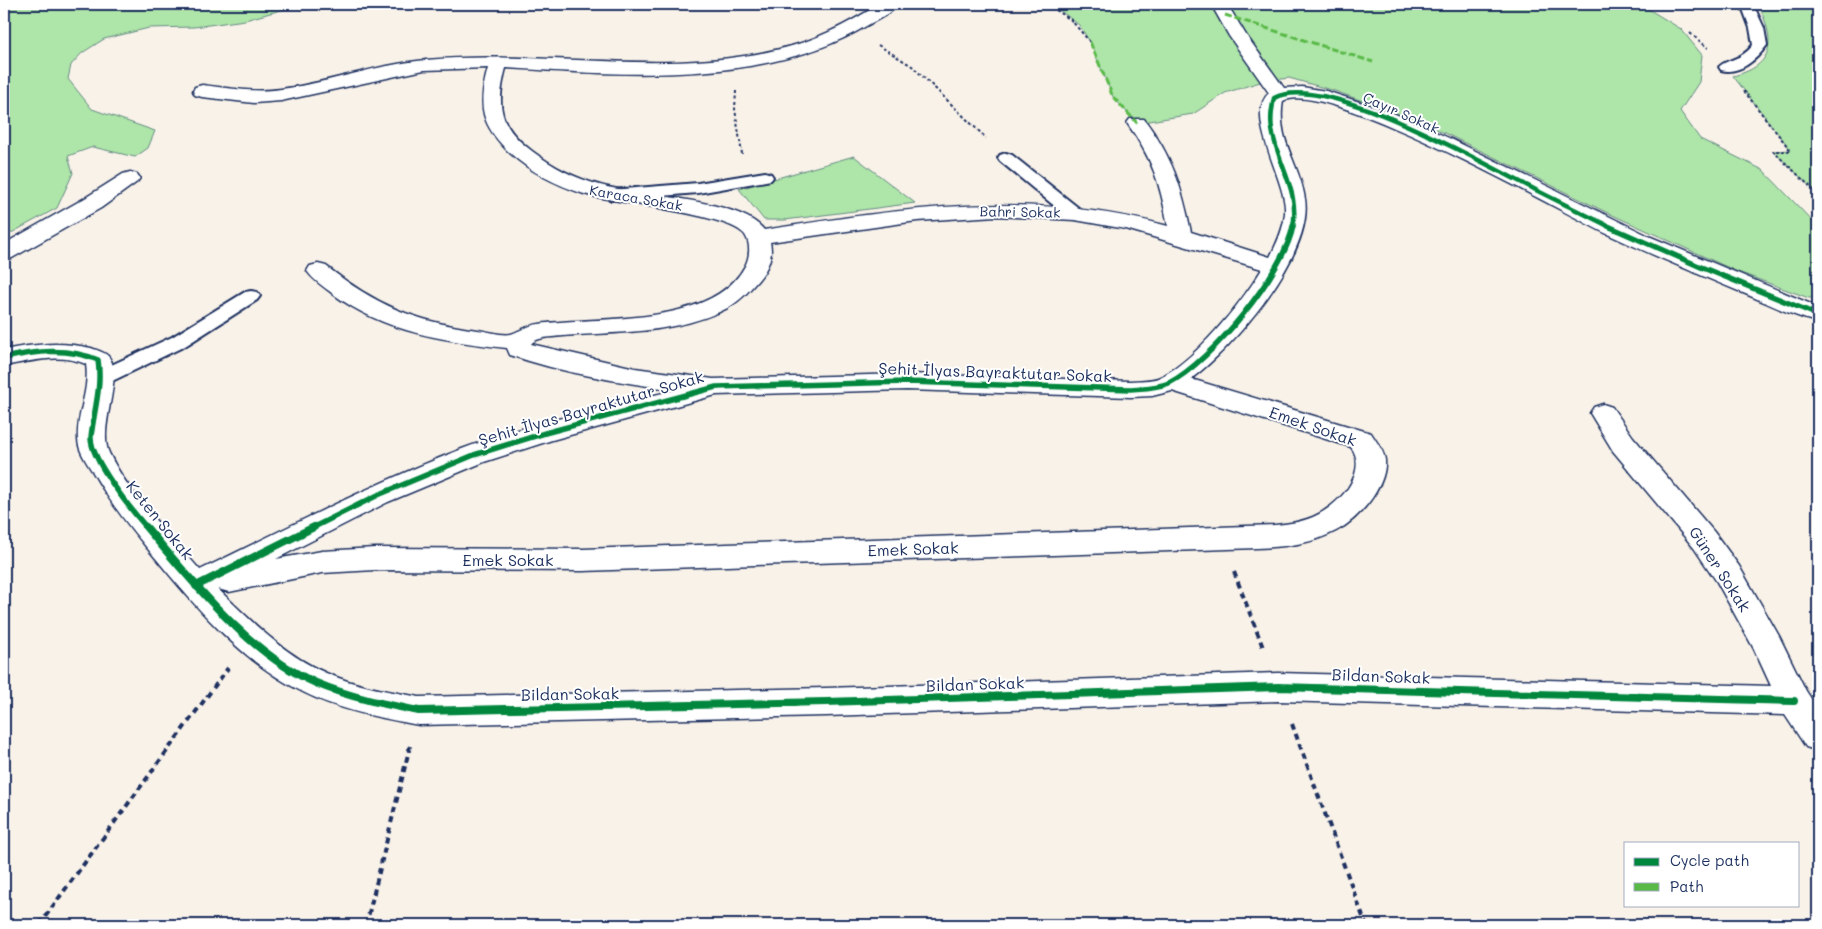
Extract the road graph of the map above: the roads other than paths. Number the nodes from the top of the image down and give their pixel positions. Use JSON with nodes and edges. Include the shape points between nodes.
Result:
{"nodes":[{"id":1,"x":891,"y":4,"type":"edge"},
{"id":2,"x":1219,"y":4,"type":"edge"},
{"id":3,"x":1747,"y":4,"type":"edge"},
{"id":4,"x":499,"y":62,"type":"junction"},
{"id":5,"x":1726,"y":67,"type":"road end"},
{"id":6,"x":202,"y":91,"type":"dead end"},
{"id":7,"x":1279,"y":94,"type":"junction"},
{"id":8,"x":1137,"y":123,"type":"dead end"},
{"id":9,"x":1006,"y":158,"type":"road end"},
{"id":10,"x":765,"y":176,"type":"dead end"},
{"id":11,"x":130,"y":178,"type":"dead end"},
{"id":12,"x":610,"y":195,"type":"junction"},
{"id":13,"x":1075,"y":214,"type":"junction"},
{"id":14,"x":1181,"y":236,"type":"junction"},
{"id":15,"x":759,"y":237,"type":"junction"},
{"id":16,"x":4,"y":253,"type":"edge"},
{"id":17,"x":1276,"y":266,"type":"junction"},
{"id":18,"x":318,"y":271,"type":"dead end"},
{"id":19,"x":251,"y":296,"type":"dead end"},
{"id":20,"x":1818,"y":315,"type":"edge"},
{"id":21,"x":518,"y":342,"type":"junction"},
{"id":22,"x":4,"y":358,"type":"edge"},
{"id":23,"x":101,"y":378,"type":"junction"},
{"id":24,"x":1171,"y":382,"type":"junction"},
{"id":25,"x":716,"y":387,"type":"junction"},
{"id":26,"x":1603,"y":413,"type":"dead end"},
{"id":27,"x":196,"y":586,"type":"junction"},
{"id":28,"x":1794,"y":701,"type":"junction"},
{"id":29,"x":1818,"y":736,"type":"edge"}],
"edges":[{"from":1,"to":4,"type":"street","via":[[831,37],[771,57],[738,63],[625,68]]},
{"from":2,"to":7,"type":"street"},
{"from":3,"to":5,"type":"lane","via":[[1760,45],[1753,56]]},
{"from":4,"to":6,"type":"street","via":[[424,65],[281,95],[254,97]]},
{"from":4,"to":12,"type":"street","name":"Karaca Sokak","via":[[490,104],[497,127],[534,164],[562,180]]},
{"from":7,"to":17,"type":"street","via":[[1271,108],[1270,126],[1296,212],[1294,230]]},
{"from":7,"to":20,"type":"street","name":"Çayır Sokak","via":[[1327,97],[1396,122],[1587,216]]},
{"from":8,"to":14,"type":"street","via":[[1156,146],[1161,158]]},
{"from":9,"to":13,"type":"lane"},
{"from":10,"to":12,"type":"lane","via":[[698,188]]},
{"from":11,"to":16,"type":"street","via":[[93,203]]},
{"from":12,"to":15,"type":"street","name":"Karaca Sokak","via":[[718,212],[752,228]]},
{"from":13,"to":14,"type":"street","name":"Bahri Sokak"},
{"from":13,"to":15,"type":"street","name":"Bahri Sokak","via":[[1019,211],[908,215]]},
{"from":14,"to":17,"type":"street","name":"Bahri Sokak"},
{"from":15,"to":21,"type":"street","via":[[761,252],[750,278],[731,297],[712,307],[647,324],[544,331],[524,336]]},
{"from":17,"to":24,"type":"street","via":[[1258,294],[1229,328]]},
{"from":18,"to":21,"type":"street","via":[[369,307],[404,322],[446,333]]},
{"from":19,"to":23,"type":"lane","via":[[201,331]]},
{"from":21,"to":25,"type":"street","via":[[519,349],[536,355],[635,376]]},
{"from":22,"to":23,"type":"street","via":[[62,350],[84,353],[98,360]]},
{"from":23,"to":27,"type":"street","name":"Keten Sokak","via":[[91,439],[95,453],[124,502]]},
{"from":24,"to":25,"type":"street","name":"Şehit İlyas Bayraktutar Sokak","via":[[1157,388],[1131,389],[906,382]]},
{"from":24,"to":27,"type":"street","name":"Emek Sokak","via":[[1361,440],[1370,451],[1373,463],[1364,486],[1344,512],[1321,526],[1294,534],[1221,540],[583,560],[375,559],[322,562]]},
{"from":25,"to":27,"type":"street","name":"Şehit İlyas Bayraktutar Sokak","via":[[474,455],[378,495]]},
{"from":26,"to":28,"type":"street","name":"Güner Sokak","via":[[1628,450],[1704,540],[1728,574]]},
{"from":27,"to":28,"type":"street","name":"Bildan Sokak","via":[[272,657],[315,683],[371,702],[419,710],[836,702],[1278,687]]},
{"from":28,"to":29,"type":"street","name":"Güner Sokak"}]}
